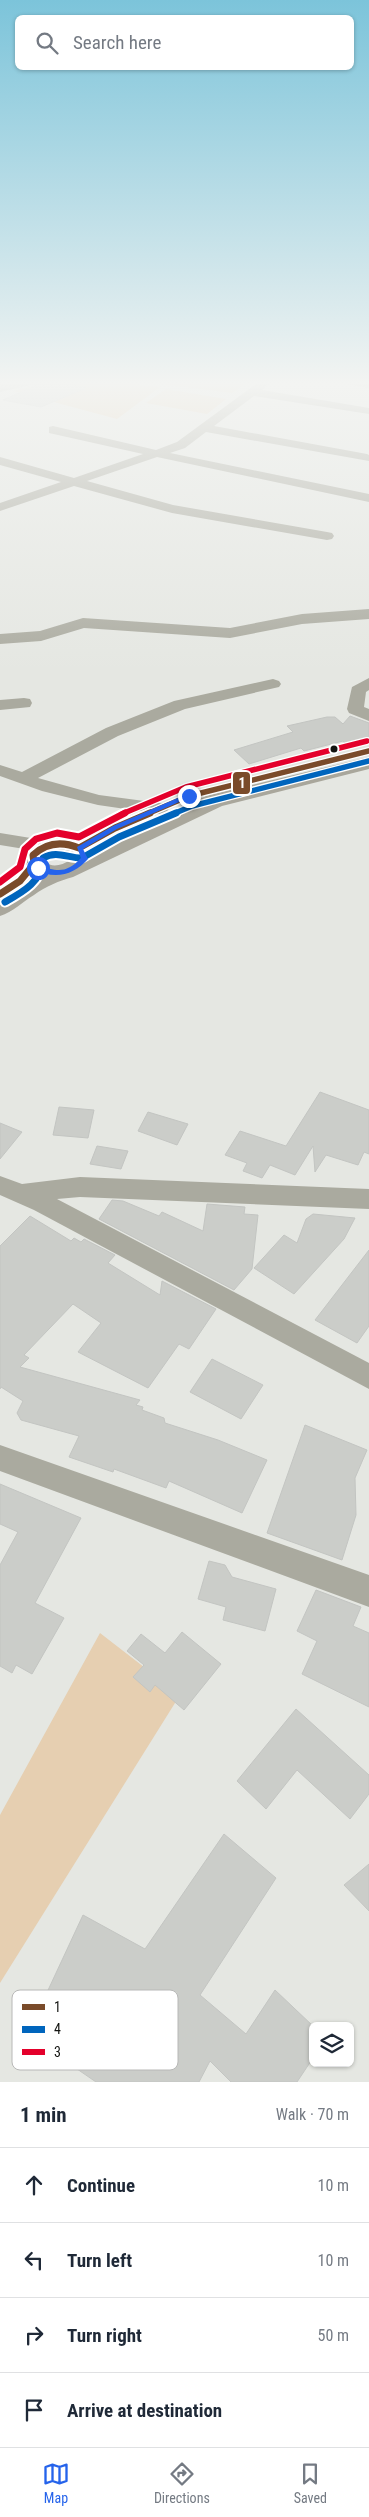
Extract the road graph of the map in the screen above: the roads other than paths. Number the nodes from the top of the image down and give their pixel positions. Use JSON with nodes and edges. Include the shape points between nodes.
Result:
{"nodes":[{"id":1,"x":61,"y":478,"type":"edge"},
{"id":2,"x":86,"y":478,"type":"edge"},
{"id":3,"x":273,"y":478,"type":"edge"},
{"id":4,"x":75,"y":482,"type":"junction"},
{"id":5,"x":369,"y":498,"type":"edge"},
{"id":6,"x":0,"y":507,"type":"edge"},
{"id":7,"x":327,"y":536,"type":"dead end"},
{"id":8,"x":369,"y":614,"type":"edge"},
{"id":9,"x":0,"y":639,"type":"edge"},
{"id":10,"x":369,"y":683,"type":"edge"},
{"id":11,"x":273,"y":684,"type":"dead end"},
{"id":12,"x":24,"y":703,"type":"dead end"},
{"id":13,"x":0,"y":705,"type":"edge"},
{"id":14,"x":369,"y":716,"type":"edge"},
{"id":15,"x":369,"y":750,"type":"edge"},
{"id":16,"x":369,"y":763,"type":"edge"},
{"id":17,"x":0,"y":770,"type":"edge"},
{"id":18,"x":22,"y":779,"type":"junction"},
{"id":19,"x":160,"y":808,"type":"junction"},
{"id":20,"x":0,"y":839,"type":"edge"},
{"id":21,"x":38,"y":855,"type":"junction"},
{"id":22,"x":80,"y":856,"type":"junction"},
{"id":23,"x":56,"y":873,"type":"junction"},
{"id":24,"x":0,"y":894,"type":"edge"},
{"id":25,"x":0,"y":908,"type":"edge"},
{"id":26,"x":10,"y":1189,"type":"edge"},
{"id":27,"x":369,"y":1199,"type":"edge"},
{"id":28,"x":369,"y":1377,"type":"edge"},
{"id":29,"x":0,"y":1458,"type":"edge"},
{"id":30,"x":369,"y":1591,"type":"edge"}],
"edges":[{"from":1,"to":4,"type":"street"},
{"from":2,"to":4,"type":"street"},
{"from":3,"to":5,"type":"street"},
{"from":4,"to":6,"type":"street"},
{"from":4,"to":7,"type":"street","via":[[172,509]]},
{"from":8,"to":9,"type":"street","via":[[302,619],[230,632],[83,623],[41,636]]},
{"from":10,"to":14,"type":"street","via":[[358,690],[355,709]]},
{"from":11,"to":18,"type":"street","via":[[180,706],[112,732]]},
{"from":12,"to":13,"type":"street"},
{"from":15,"to":19,"type":"street","via":[[189,796]]},
{"from":16,"to":22,"type":"street","via":[[214,801]]},
{"from":17,"to":18,"type":"street"},
{"from":18,"to":19,"type":"street","via":[[98,800]]},
{"from":19,"to":22,"type":"street","via":[[115,828]]},
{"from":20,"to":21,"type":"street"},
{"from":21,"to":22,"type":"street","via":[[65,843]]},
{"from":21,"to":23,"type":"street","via":[[45,872]]},
{"from":21,"to":24,"type":"street","via":[[20,881]]},
{"from":22,"to":23,"type":"street","via":[[73,870]]},
{"from":23,"to":25,"type":"street"},
{"from":26,"to":27,"type":"street","via":[[80,1187]]},
{"from":26,"to":28,"type":"street","via":[[43,1203]]},
{"from":29,"to":30,"type":"street"}]}
